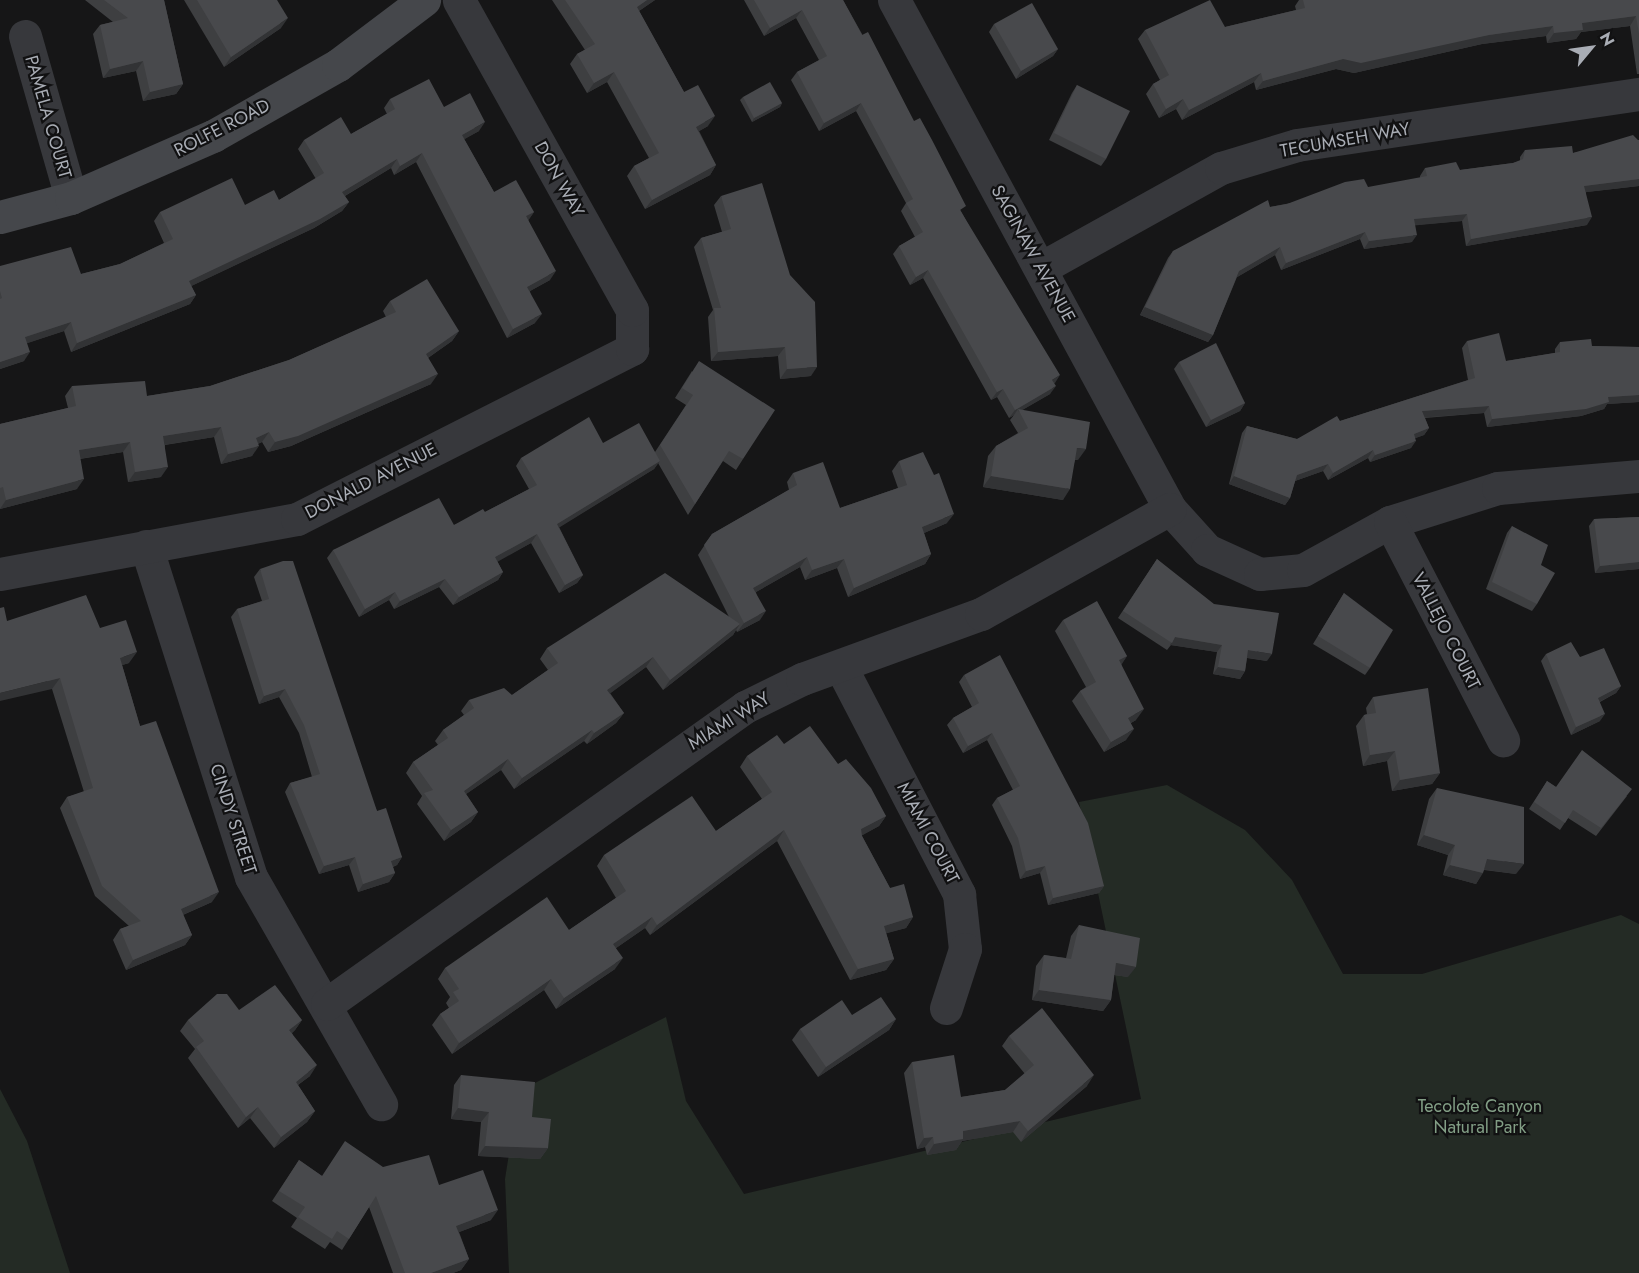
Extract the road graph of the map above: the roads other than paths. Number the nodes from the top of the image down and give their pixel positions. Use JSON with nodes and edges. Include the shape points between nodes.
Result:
{"nodes":[{"id":1,"x":424,"y":0,"type":"edge"},
{"id":2,"x":459,"y":0,"type":"edge"},
{"id":3,"x":894,"y":0,"type":"edge"},
{"id":4,"x":25,"y":36,"type":"dead end"},
{"id":5,"x":1639,"y":94,"type":"edge"},
{"id":6,"x":71,"y":198,"type":"junction"},
{"id":7,"x":0,"y":217,"type":"edge"},
{"id":8,"x":1041,"y":268,"type":"junction"},
{"id":9,"x":619,"y":356,"type":"joint"},
{"id":10,"x":1639,"y":476,"type":"edge"},
{"id":11,"x":1170,"y":509,"type":"junction"},
{"id":12,"x":1390,"y":522,"type":"junction"},
{"id":13,"x":146,"y":546,"type":"junction"},
{"id":14,"x":0,"y":574,"type":"edge"},
{"id":15,"x":842,"y":669,"type":"junction"},
{"id":16,"x":1503,"y":740,"type":"dead end"},
{"id":17,"x":327,"y":1004,"type":"junction"},
{"id":18,"x":946,"y":1008,"type":"dead end"},
{"id":19,"x":381,"y":1104,"type":"dead end"}],
"edges":[{"from":1,"to":6,"type":"street","name":"ROLFE ROAD","via":[[338,65],[213,136]]},
{"from":2,"to":9,"type":"street","name":"DON WAY","via":[[632,310],[632,349]]},
{"from":3,"to":8,"type":"street","name":"SAGINAW AVENUE"},
{"from":4,"to":6,"type":"street","name":"PAMELA COURT"},
{"from":5,"to":8,"type":"street","name":"TECUMSEH WAY","via":[[1297,145],[1221,168]]},
{"from":6,"to":7,"type":"street","name":"ROLFE ROAD"},
{"from":8,"to":11,"type":"street","name":"SAGINAW AVENUE"},
{"from":9,"to":13,"type":"street","name":"DONALD AVENUE","via":[[297,519]]},
{"from":10,"to":12,"type":"street","name":"SAGINAW AVENUE","via":[[1498,488]]},
{"from":11,"to":12,"type":"street","name":"SAGINAW AVENUE","via":[[1207,550],[1260,574],[1303,570]]},
{"from":11,"to":15,"type":"street","name":"MIAMI WAY","via":[[981,614]]},
{"from":12,"to":16,"type":"street","name":"VALLEJO COURT"},
{"from":13,"to":14,"type":"street","name":"DONALD AVENUE"},
{"from":13,"to":17,"type":"street","name":"CINDY STREET","via":[[251,878]]},
{"from":15,"to":17,"type":"street","name":"MIAMI WAY","via":[[802,679],[745,707]]},
{"from":15,"to":18,"type":"street","name":"MIAMI COURT","via":[[959,894],[965,948]]},
{"from":17,"to":19,"type":"street","name":"CINDY STREET"}]}
